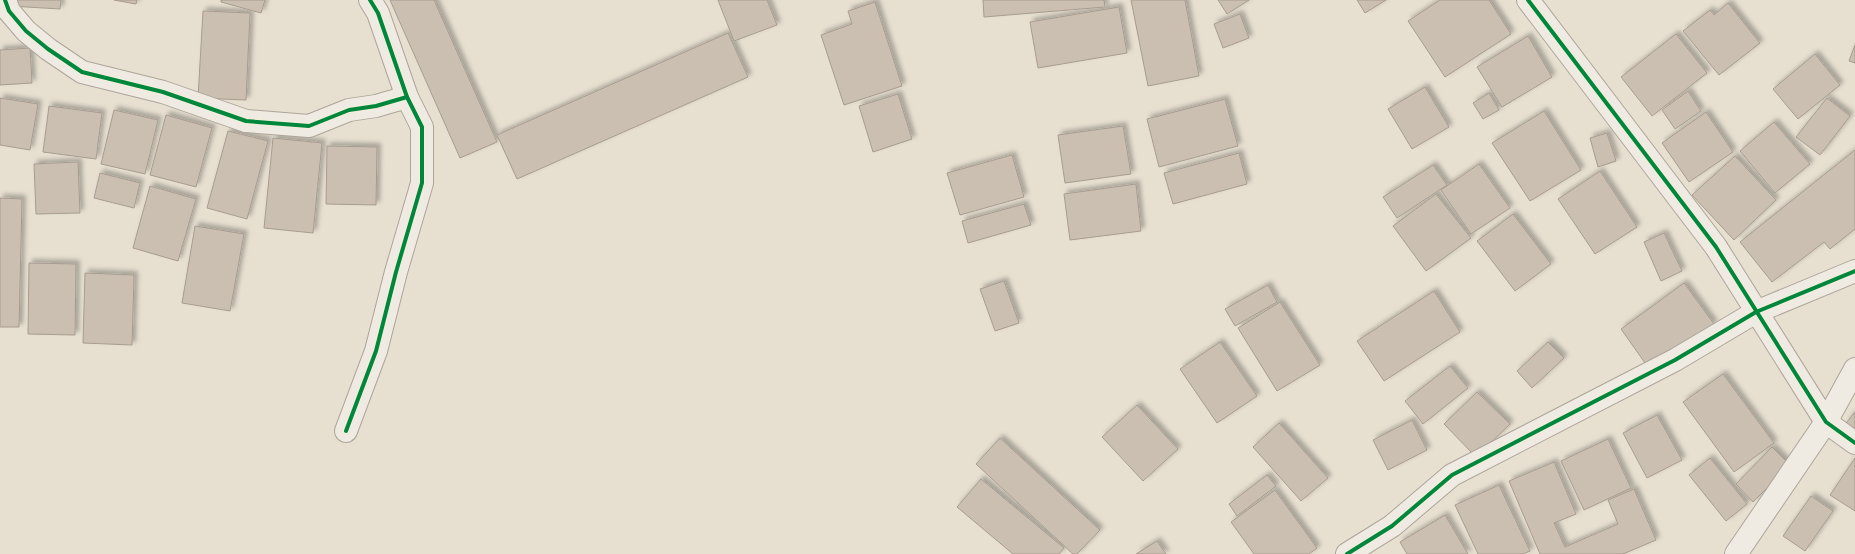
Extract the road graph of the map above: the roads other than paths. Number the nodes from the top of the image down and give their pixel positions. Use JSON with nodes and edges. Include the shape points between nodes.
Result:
{"nodes":[{"id":1,"x":5,"y":0,"type":"edge"},
{"id":2,"x":370,"y":0,"type":"edge"},
{"id":3,"x":1528,"y":0,"type":"edge"},
{"id":4,"x":407,"y":97,"type":"junction"},
{"id":5,"x":1855,"y":271,"type":"edge"},
{"id":6,"x":1756,"y":312,"type":"junction"},
{"id":7,"x":1855,"y":369,"type":"edge"},
{"id":8,"x":1826,"y":422,"type":"junction"},
{"id":9,"x":346,"y":431,"type":"dead end"},
{"id":10,"x":1855,"y":442,"type":"edge"},
{"id":11,"x":1347,"y":554,"type":"edge"},
{"id":12,"x":1736,"y":554,"type":"edge"}],
"edges":[{"from":1,"to":4,"type":"street","via":[[9,11],[26,31],[82,72],[163,92],[246,121],[309,126],[349,110],[376,106]]},
{"from":2,"to":4,"type":"street","via":[[378,13]]},
{"from":3,"to":6,"type":"street","via":[[1716,247]]},
{"from":4,"to":9,"type":"street","via":[[422,127],[422,183],[376,351]]},
{"from":5,"to":6,"type":"street"},
{"from":6,"to":8,"type":"street"},
{"from":6,"to":11,"type":"street","via":[[1675,360],[1452,475],[1392,526]]},
{"from":7,"to":8,"type":"street"},
{"from":8,"to":10,"type":"street"},
{"from":8,"to":12,"type":"street"}]}
